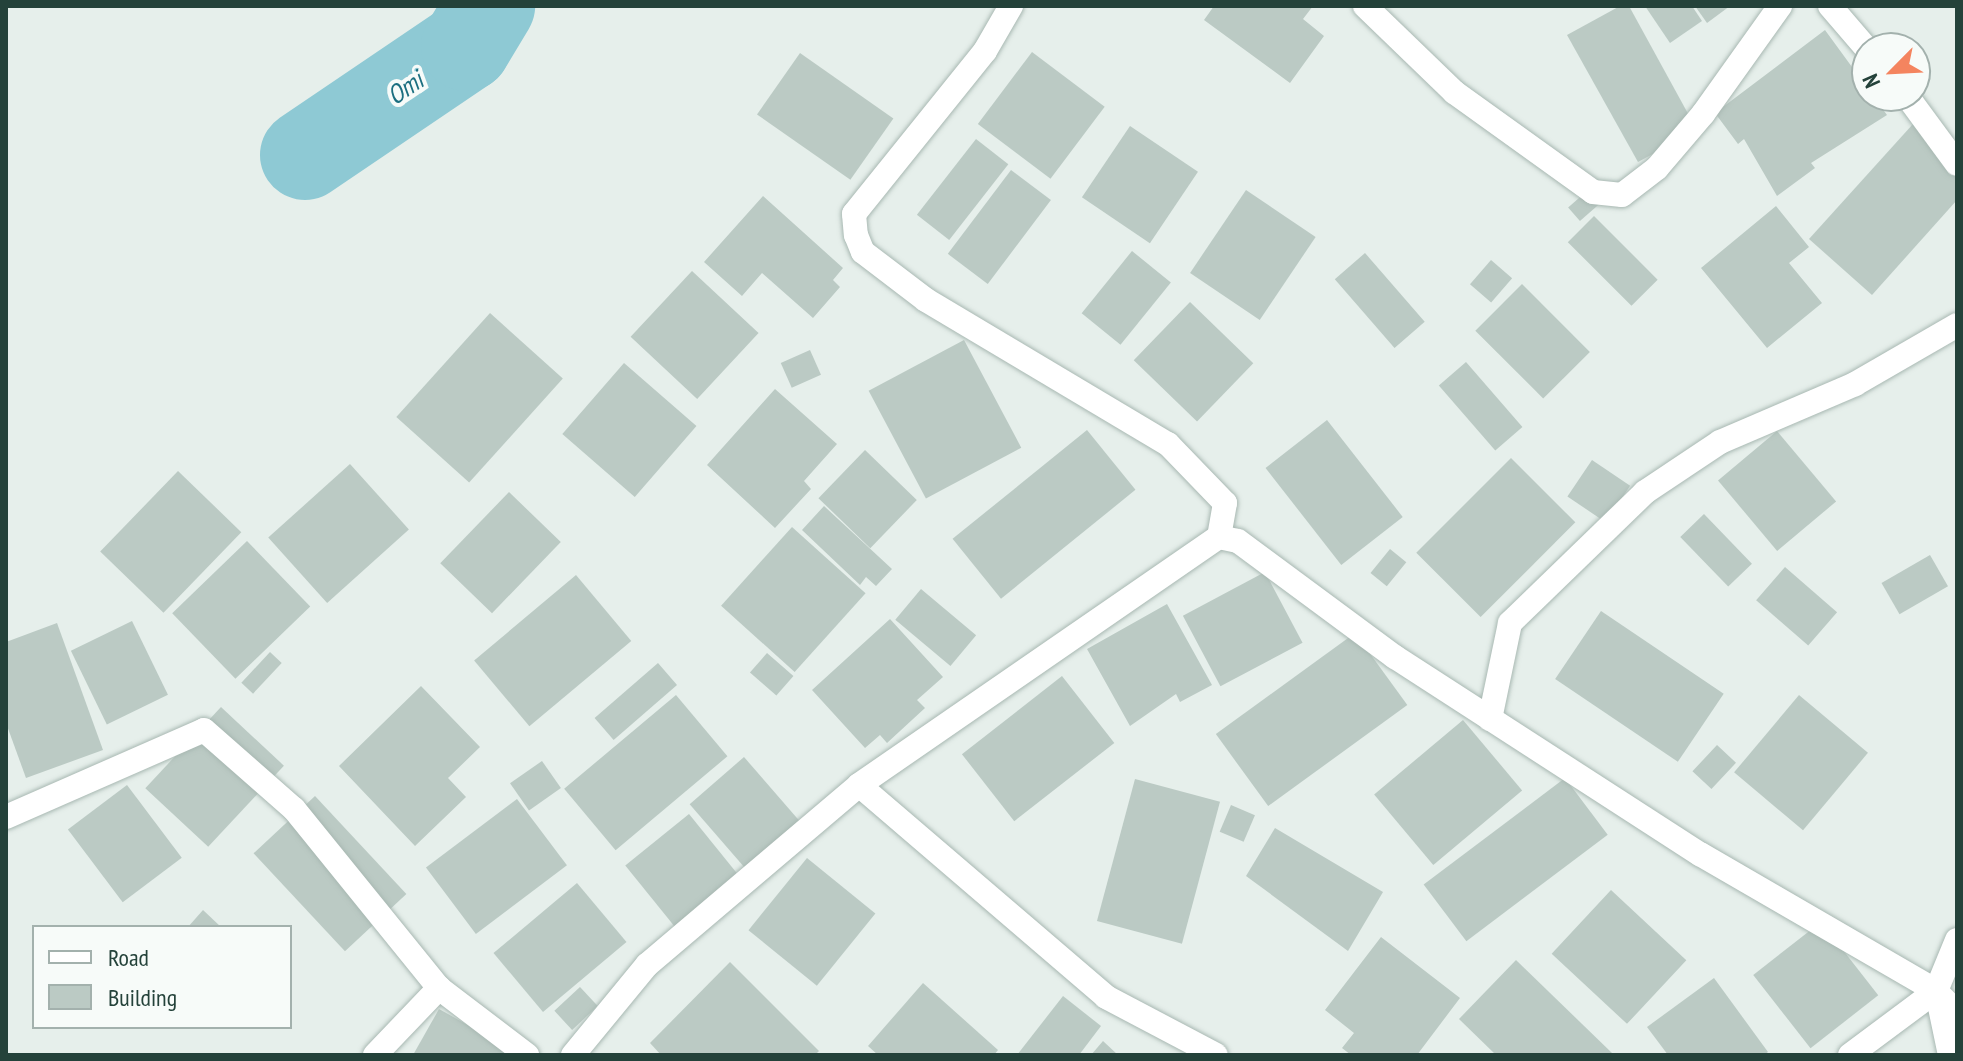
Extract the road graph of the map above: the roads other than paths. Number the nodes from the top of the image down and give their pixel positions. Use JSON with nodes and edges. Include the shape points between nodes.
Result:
{"nodes":[{"id":1,"x":1011,"y":6,"type":"edge"},
{"id":2,"x":1365,"y":6,"type":"edge"},
{"id":3,"x":1780,"y":6,"type":"edge"},
{"id":4,"x":1830,"y":6,"type":"edge"},
{"id":5,"x":1852,"y":32,"type":"edge"},
{"id":6,"x":1919,"y":112,"type":"edge"},
{"id":7,"x":1957,"y":164,"type":"edge"},
{"id":8,"x":1957,"y":325,"type":"edge"},
{"id":9,"x":1219,"y":537,"type":"junction"},
{"id":10,"x":1490,"y":719,"type":"junction"},
{"id":11,"x":859,"y":785,"type":"junction"},
{"id":12,"x":6,"y":817,"type":"edge"},
{"id":13,"x":1957,"y":940,"type":"edge"},
{"id":14,"x":439,"y":988,"type":"junction"},
{"id":15,"x":1936,"y":991,"type":"junction"},
{"id":16,"x":1957,"y":1013,"type":"edge"},
{"id":17,"x":375,"y":1055,"type":"edge"},
{"id":18,"x":527,"y":1055,"type":"edge"},
{"id":19,"x":573,"y":1055,"type":"edge"},
{"id":20,"x":1216,"y":1055,"type":"edge"},
{"id":21,"x":1850,"y":1055,"type":"edge"},
{"id":22,"x":1950,"y":1055,"type":"edge"}],
"edges":[{"from":1,"to":9,"type":"street","via":[[985,51],[854,214],[856,235],[863,252],[926,300],[1168,444],[1225,503]]},
{"from":2,"to":3,"type":"street","via":[[1454,92],[1593,192],[1622,195],[1694,124]]},
{"from":4,"to":5,"type":"street"},
{"from":6,"to":7,"type":"street"},
{"from":8,"to":10,"type":"street","via":[[1855,384],[1720,442],[1645,492],[1510,623]]},
{"from":9,"to":10,"type":"street","via":[[1238,541]]},
{"from":9,"to":11,"type":"street"},
{"from":10,"to":15,"type":"street","via":[[1700,854]]},
{"from":11,"to":19,"type":"street","via":[[647,965]]},
{"from":11,"to":20,"type":"street","via":[[1106,997]]},
{"from":12,"to":14,"type":"street","via":[[204,730],[294,809]]},
{"from":13,"to":15,"type":"street"},
{"from":14,"to":17,"type":"street"},
{"from":14,"to":18,"type":"street"},
{"from":15,"to":16,"type":"street"},
{"from":15,"to":21,"type":"street"},
{"from":15,"to":22,"type":"street"}]}
